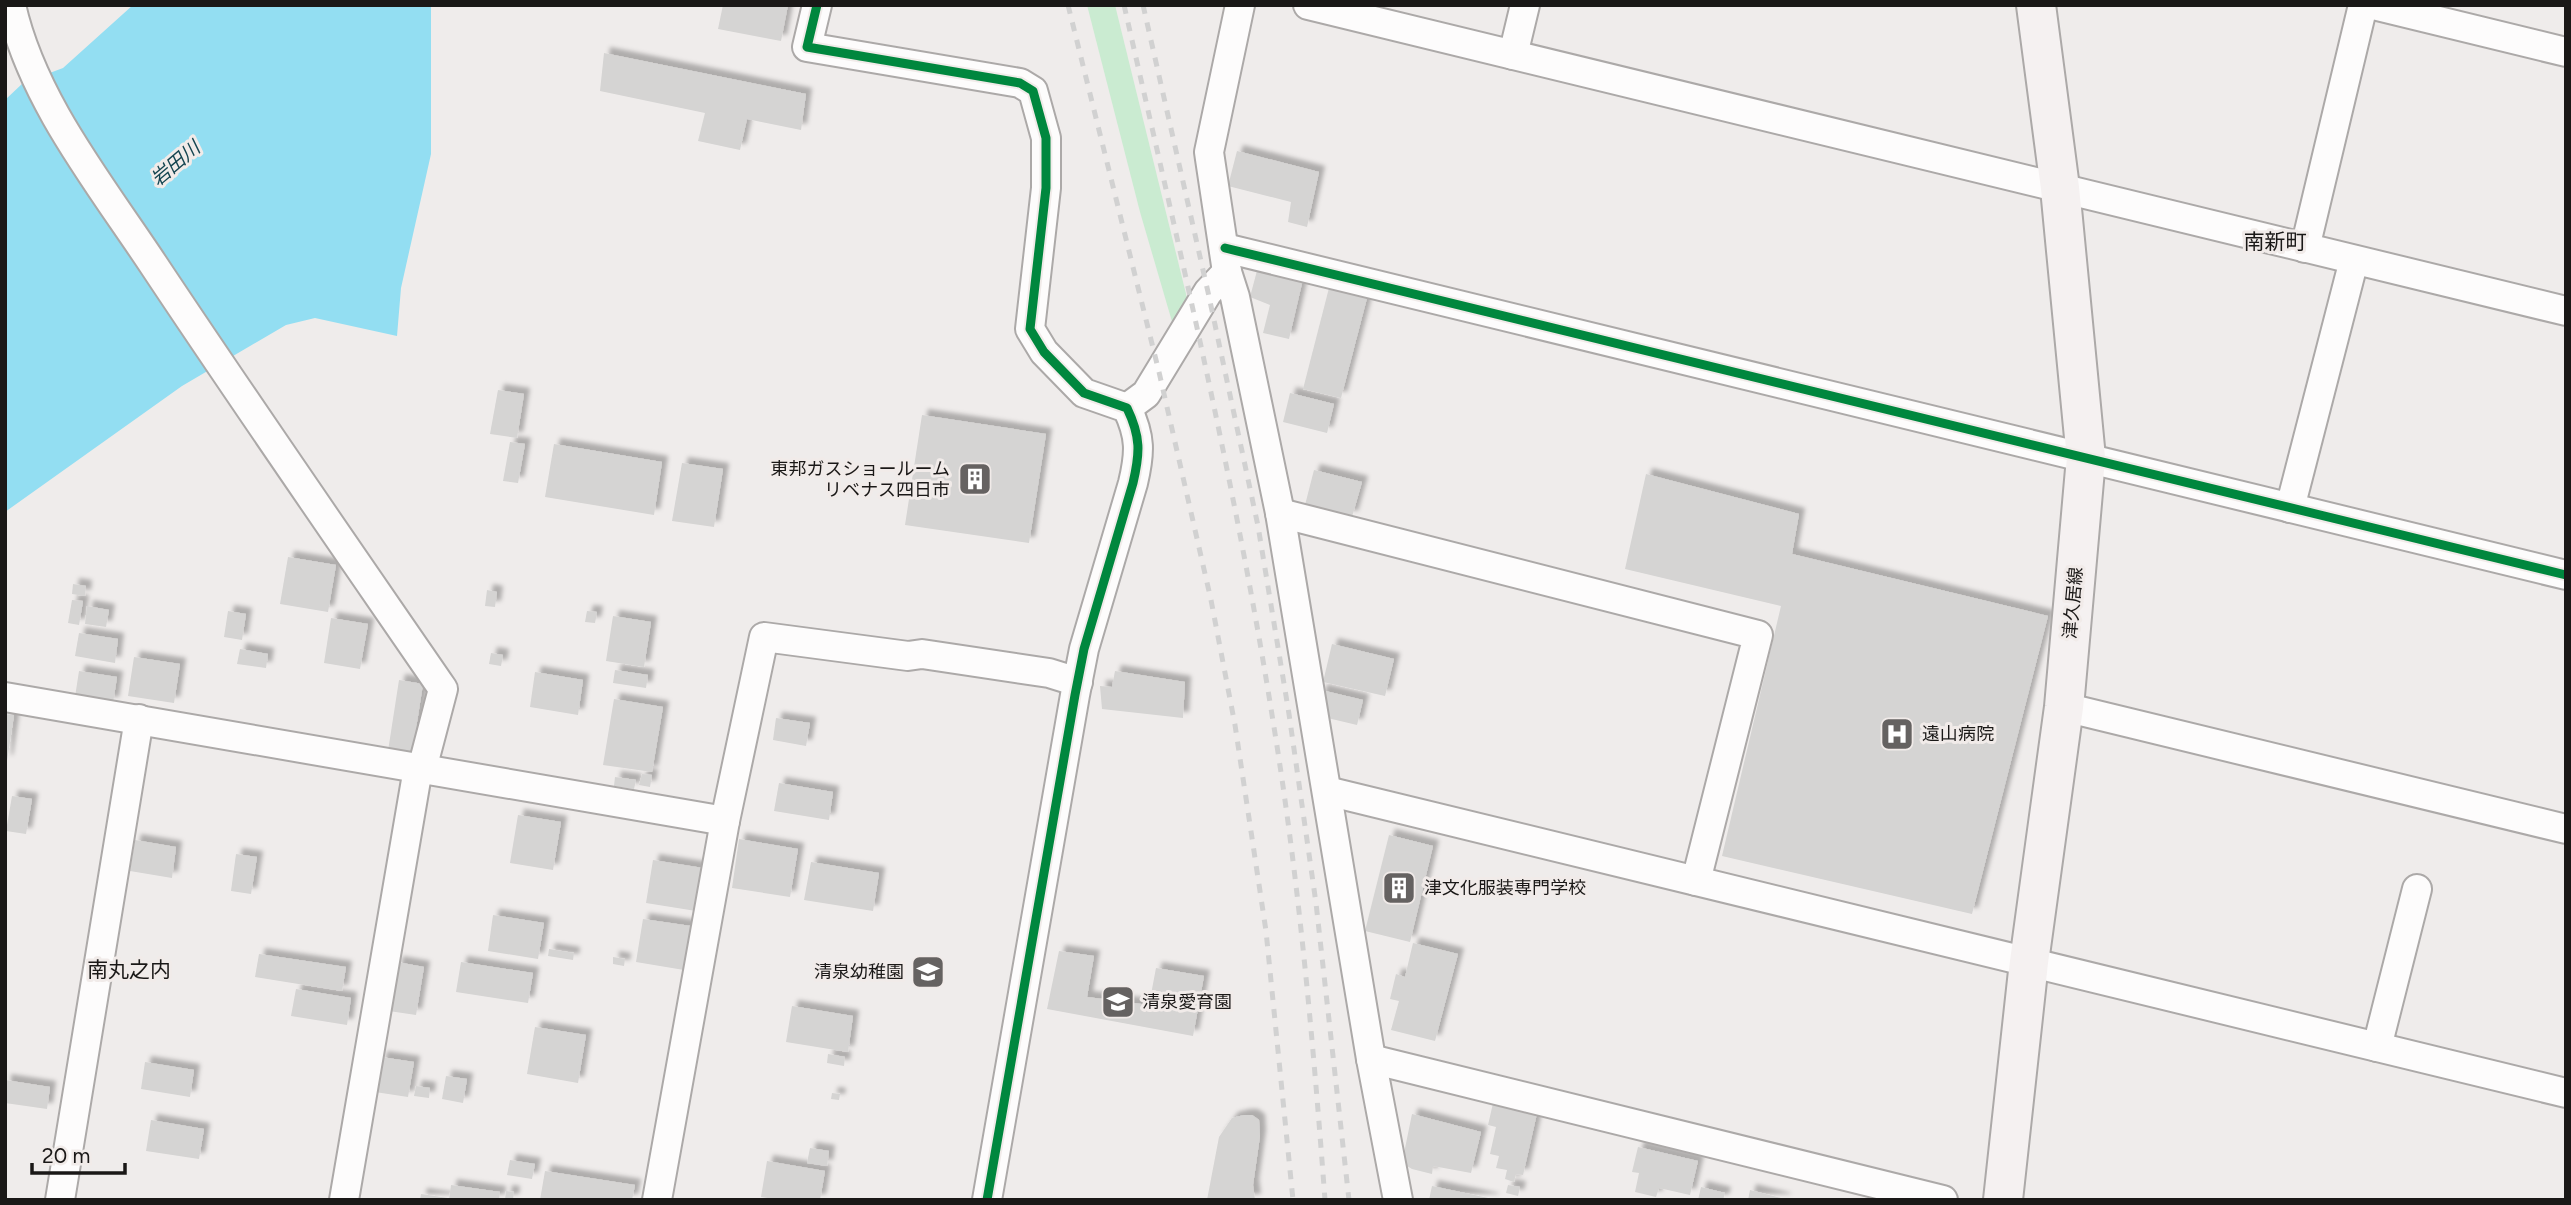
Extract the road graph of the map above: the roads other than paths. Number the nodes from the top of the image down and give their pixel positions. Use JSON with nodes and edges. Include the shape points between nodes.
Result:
{"nodes":[{"id":1,"x":11,"y":5,"type":"edge"},
{"id":2,"x":817,"y":5,"type":"edge"},
{"id":3,"x":1240,"y":5,"type":"edge"},
{"id":4,"x":1308,"y":5,"type":"edge"},
{"id":5,"x":1525,"y":5,"type":"edge"},
{"id":6,"x":2036,"y":5,"type":"edge"},
{"id":7,"x":2363,"y":5,"type":"edge"},
{"id":8,"x":2373,"y":5,"type":"edge"},
{"id":9,"x":2566,"y":52,"type":"edge"},
{"id":10,"x":1513,"y":55,"type":"junction"},
{"id":11,"x":2060,"y":188,"type":"junction"},
{"id":12,"x":2305,"y":248,"type":"junction"},
{"id":13,"x":1226,"y":260,"type":"junction"},
{"id":14,"x":2354,"y":260,"type":"junction"},
{"id":15,"x":2566,"y":312,"type":"edge"},
{"id":16,"x":1127,"y":408,"type":"junction"},
{"id":17,"x":2086,"y":458,"type":"junction"},
{"id":18,"x":2290,"y":508,"type":"junction"},
{"id":19,"x":1280,"y":513,"type":"junction"},
{"id":20,"x":2566,"y":575,"type":"edge"},
{"id":21,"x":1078,"y":681,"type":"junction"},
{"id":22,"x":5,"y":697,"type":"edge"},
{"id":23,"x":2064,"y":707,"type":"junction"},
{"id":24,"x":139,"y":719,"type":"junction"},
{"id":25,"x":422,"y":769,"type":"junction"},
{"id":26,"x":1327,"y":791,"type":"junction"},
{"id":27,"x":725,"y":821,"type":"junction"},
{"id":28,"x":2566,"y":829,"type":"edge"},
{"id":29,"x":1696,"y":881,"type":"junction"},
{"id":30,"x":2417,"y":889,"type":"dead end"},
{"id":31,"x":2029,"y":962,"type":"junction"},
{"id":32,"x":2377,"y":1047,"type":"junction"},
{"id":33,"x":1371,"y":1059,"type":"junction"},
{"id":34,"x":2566,"y":1093,"type":"edge"},
{"id":35,"x":991,"y":1199,"type":"edge"},
{"id":36,"x":60,"y":1200,"type":"edge"},
{"id":37,"x":344,"y":1200,"type":"edge"},
{"id":38,"x":657,"y":1200,"type":"edge"},
{"id":39,"x":1398,"y":1200,"type":"edge"},
{"id":40,"x":1943,"y":1200,"type":"edge"},
{"id":41,"x":2003,"y":1200,"type":"edge"}],
"edges":[{"from":1,"to":25,"type":"street","via":[[20,43],[61,123],[443,689]]},
{"from":2,"to":16,"type":"street","via":[[807,47],[1020,83],[1033,91],[1046,138],[1046,188],[1030,329],[1044,352],[1084,393]]},
{"from":3,"to":13,"type":"street","via":[[1209,152]]},
{"from":4,"to":10,"type":"street"},
{"from":5,"to":10,"type":"street"},
{"from":6,"to":11,"type":"main road","name":"津久居線"},
{"from":7,"to":12,"type":"street"},
{"from":8,"to":9,"type":"street"},
{"from":10,"to":11,"type":"street"},
{"from":11,"to":12,"type":"street"},
{"from":11,"to":17,"type":"main road","name":"津久居線"},
{"from":12,"to":14,"type":"street"},
{"from":13,"to":16,"type":"street","via":[[1146,394]]},
{"from":13,"to":17,"type":"street"},
{"from":13,"to":19,"type":"street"},
{"from":14,"to":15,"type":"street"},
{"from":14,"to":18,"type":"street"},
{"from":16,"to":21,"type":"street","via":[[1136,428],[1137,465]]},
{"from":17,"to":18,"type":"street"},
{"from":17,"to":23,"type":"main road","name":"津久居線"},
{"from":18,"to":20,"type":"street"},
{"from":19,"to":26,"type":"street"},
{"from":19,"to":29,"type":"street","via":[[1758,635]]},
{"from":21,"to":27,"type":"street","via":[[922,654],[764,637]]},
{"from":21,"to":35,"type":"street"},
{"from":22,"to":24,"type":"street"},
{"from":23,"to":28,"type":"street"},
{"from":23,"to":31,"type":"main road","name":"津久居線"},
{"from":24,"to":25,"type":"street"},
{"from":24,"to":36,"type":"street"},
{"from":25,"to":27,"type":"street"},
{"from":25,"to":37,"type":"street","via":[[416,780]]},
{"from":26,"to":29,"type":"street"},
{"from":26,"to":33,"type":"street"},
{"from":27,"to":38,"type":"street"},
{"from":29,"to":31,"type":"street"},
{"from":30,"to":32,"type":"street"},
{"from":31,"to":32,"type":"street"},
{"from":31,"to":41,"type":"main road","name":"津久居線"},
{"from":32,"to":34,"type":"street"},
{"from":33,"to":39,"type":"street"},
{"from":33,"to":40,"type":"street"}]}
